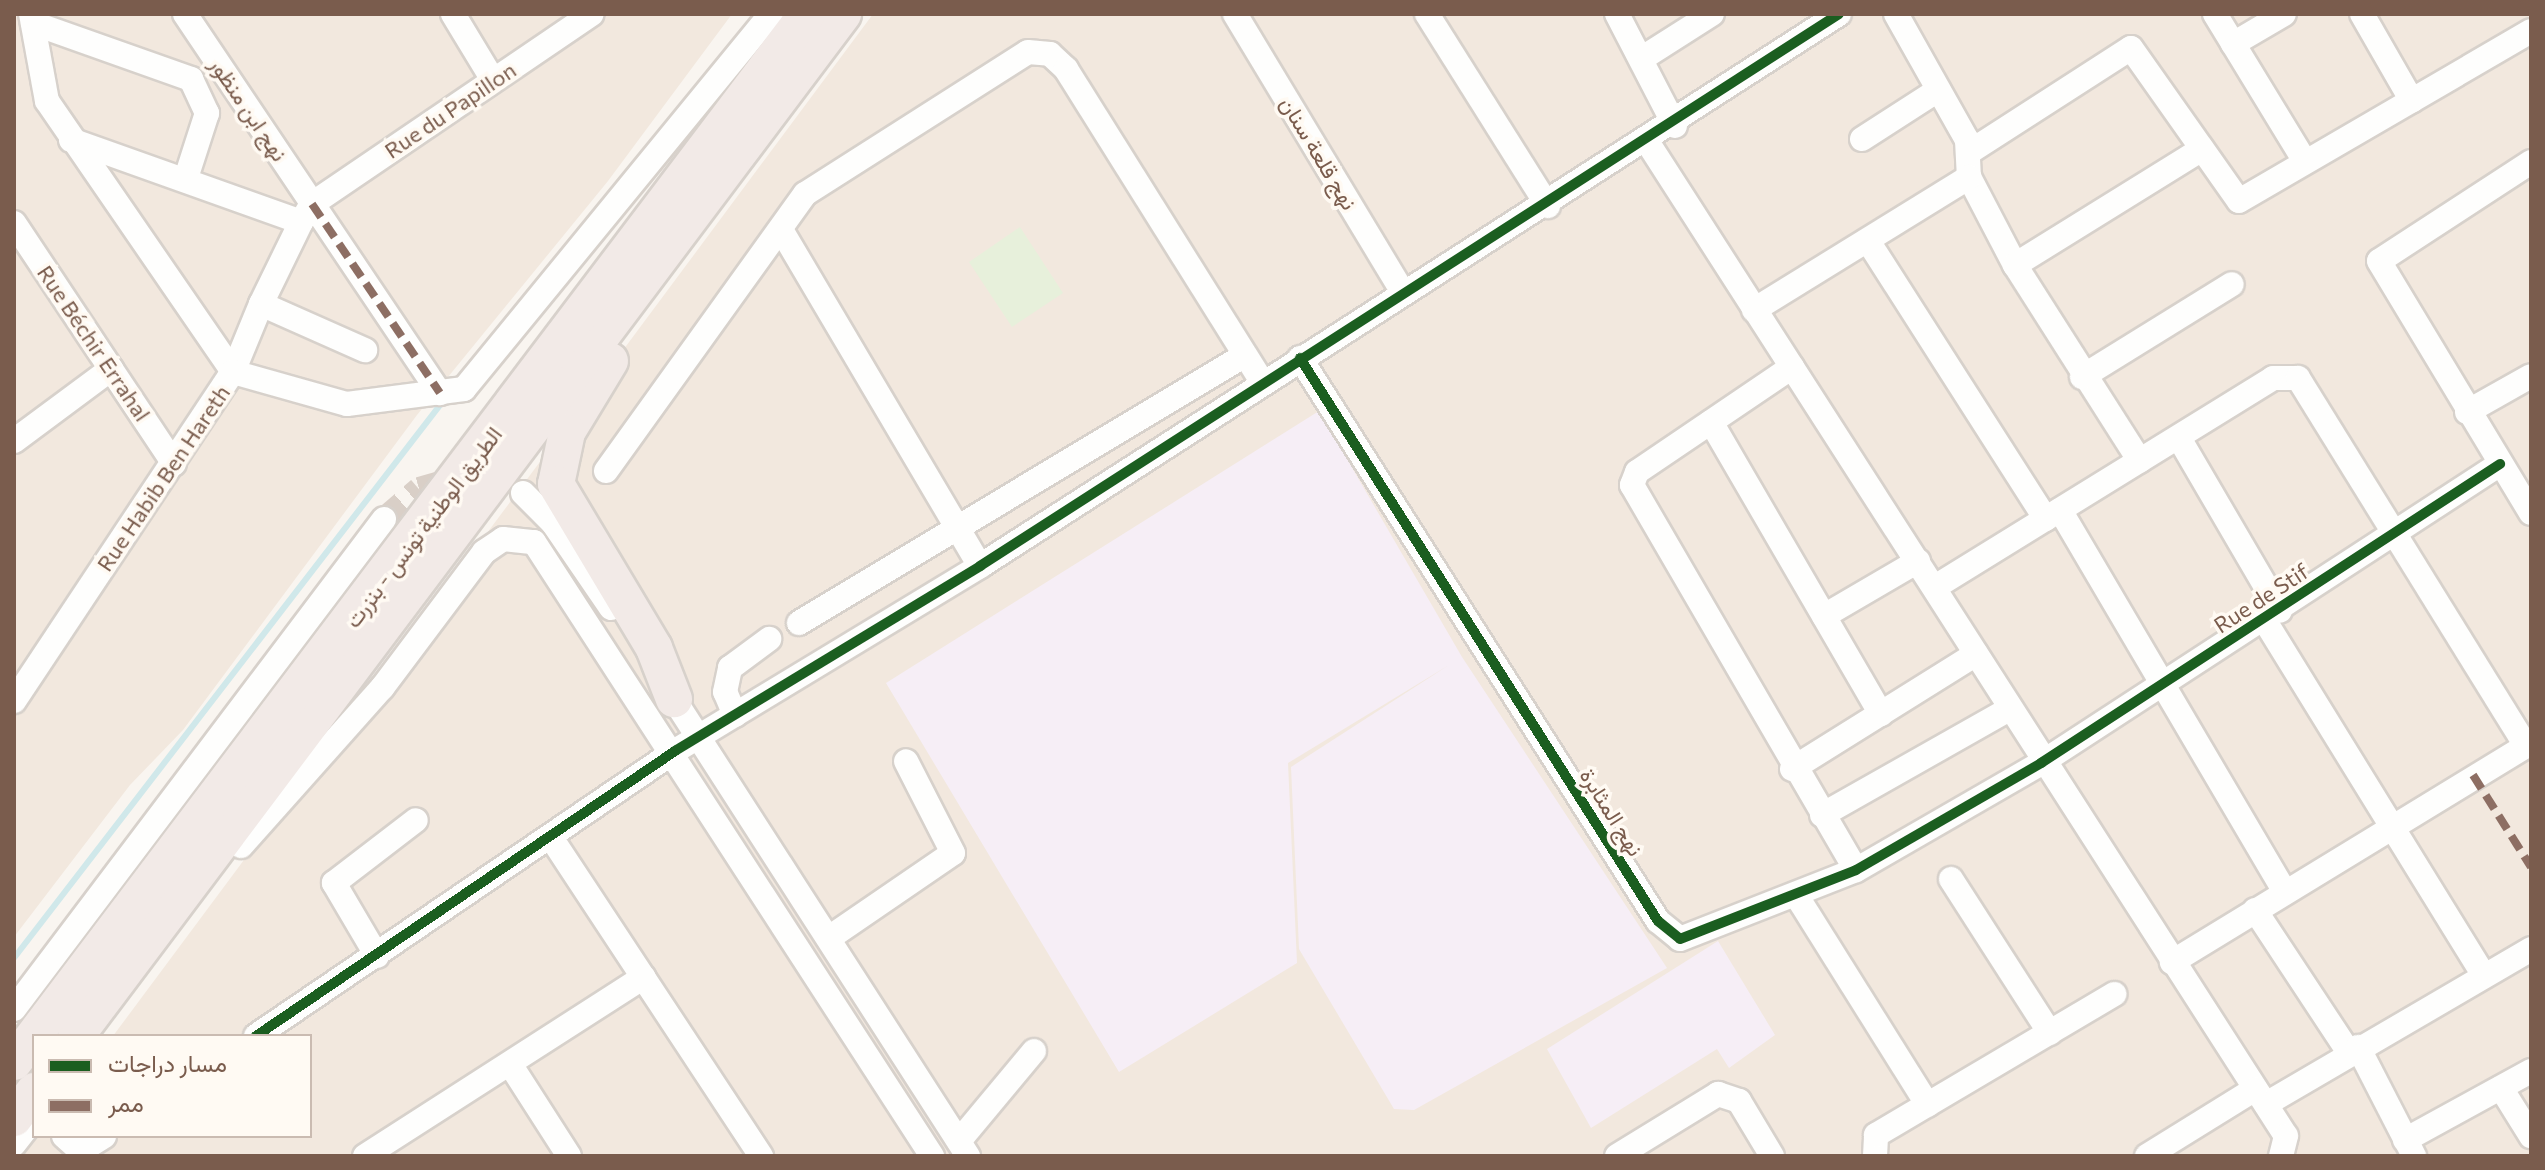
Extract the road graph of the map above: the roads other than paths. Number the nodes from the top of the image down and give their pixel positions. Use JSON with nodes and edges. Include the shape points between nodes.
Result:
{"nodes":[{"id":1,"x":185,"y":14,"type":"edge"},
{"id":2,"x":453,"y":14,"type":"edge"},
{"id":3,"x":771,"y":14,"type":"edge"},
{"id":4,"x":807,"y":14,"type":"edge"},
{"id":5,"x":843,"y":14,"type":"edge"},
{"id":6,"x":1235,"y":14,"type":"edge"},
{"id":7,"x":1427,"y":14,"type":"edge"},
{"id":8,"x":1617,"y":14,"type":"edge"},
{"id":9,"x":1712,"y":14,"type":"edge"},
{"id":10,"x":1839,"y":14,"type":"edge"},
{"id":11,"x":1896,"y":14,"type":"edge"},
{"id":12,"x":2215,"y":14,"type":"edge"},
{"id":13,"x":2284,"y":14,"type":"edge"},
{"id":14,"x":2362,"y":14,"type":"edge"},
{"id":15,"x":2521,"y":14,"type":"edge"},
{"id":16,"x":589,"y":15,"type":"edge"},
{"id":17,"x":32,"y":19,"type":"edge"},
{"id":18,"x":2531,"y":30,"type":"edge"},
{"id":19,"x":2233,"y":44,"type":"junction"},
{"id":20,"x":1641,"y":59,"type":"junction"},
{"id":21,"x":493,"y":80,"type":"junction"},
{"id":22,"x":1938,"y":90,"type":"junction"},
{"id":23,"x":2412,"y":101,"type":"junction"},
{"id":24,"x":758,"y":126,"type":"junction"},
{"id":25,"x":1675,"y":126,"type":"junction"},
{"id":26,"x":1862,"y":139,"type":"dead end"},
{"id":27,"x":71,"y":140,"type":"junction"},
{"id":28,"x":1648,"y":143,"type":"junction"},
{"id":29,"x":2202,"y":149,"type":"junction"},
{"id":30,"x":1971,"y":151,"type":"junction"},
{"id":31,"x":2304,"y":160,"type":"junction"},
{"id":32,"x":2529,"y":169,"type":"edge"},
{"id":33,"x":1969,"y":177,"type":"junction"},
{"id":34,"x":186,"y":178,"type":"junction"},
{"id":35,"x":1548,"y":206,"type":"junction"},
{"id":36,"x":306,"y":213,"type":"junction"},
{"id":37,"x":14,"y":223,"type":"edge"},
{"id":38,"x":783,"y":233,"type":"junction"},
{"id":39,"x":1868,"y":241,"type":"junction"},
{"id":40,"x":2015,"y":265,"type":"junction"},
{"id":41,"x":2232,"y":284,"type":"dead end"},
{"id":42,"x":1403,"y":293,"type":"junction"},
{"id":43,"x":650,"y":295,"type":"junction"},
{"id":44,"x":261,"y":304,"type":"junction"},
{"id":45,"x":1754,"y":310,"type":"junction"},
{"id":46,"x":365,"y":350,"type":"dead end"},
{"id":47,"x":1245,"y":355,"type":"junction"},
{"id":48,"x":1300,"y":358,"type":"junction"},
{"id":49,"x":1792,"y":367,"type":"junction"},
{"id":50,"x":111,"y":369,"type":"junction"},
{"id":51,"x":233,"y":372,"type":"junction"},
{"id":52,"x":2531,"y":376,"type":"edge"},
{"id":53,"x":2082,"y":377,"type":"junction"},
{"id":54,"x":1262,"y":382,"type":"junction"},
{"id":55,"x":429,"y":396,"type":"junction"},
{"id":56,"x":2467,"y":412,"type":"junction"},
{"id":57,"x":1711,"y":422,"type":"junction"},
{"id":58,"x":2179,"y":438,"type":"junction"},
{"id":59,"x":14,"y":441,"type":"edge"},
{"id":60,"x":2140,"y":461,"type":"junction"},
{"id":61,"x":174,"y":464,"type":"junction"},
{"id":62,"x":2500,"y":464,"type":"junction"},
{"id":63,"x":606,"y":471,"type":"dead end"},
{"id":64,"x":523,"y":493,"type":"tunnel mouth"},
{"id":65,"x":2527,"y":498,"type":"edge"},
{"id":66,"x":1010,"y":500,"type":"junction"},
{"id":67,"x":2053,"y":515,"type":"junction"},
{"id":68,"x":384,"y":519,"type":"tunnel mouth"},
{"id":69,"x":960,"y":531,"type":"junction"},
{"id":70,"x":1030,"y":534,"type":"junction"},
{"id":71,"x":2393,"y":535,"type":"junction"},
{"id":72,"x":1918,"y":561,"type":"junction"},
{"id":73,"x":980,"y":566,"type":"junction"},
{"id":74,"x":1935,"y":587,"type":"junction"},
{"id":75,"x":1824,"y":616,"type":"junction"},
{"id":76,"x":2272,"y":616,"type":"junction"},
{"id":77,"x":799,"y":623,"type":"dead end"},
{"id":78,"x":769,"y":639,"type":"dead end"},
{"id":79,"x":1976,"y":654,"type":"junction"},
{"id":80,"x":2158,"y":686,"type":"junction"},
{"id":81,"x":16,"y":695,"type":"edge"},
{"id":82,"x":674,"y":699,"type":"junction"},
{"id":83,"x":2009,"y":709,"type":"junction"},
{"id":84,"x":1881,"y":714,"type":"junction"},
{"id":85,"x":735,"y":715,"type":"junction"},
{"id":86,"x":699,"y":736,"type":"junction"},
{"id":87,"x":2529,"y":744,"type":"edge"},
{"id":88,"x":675,"y":751,"type":"junction"},
{"id":89,"x":906,"y":761,"type":"dead end"},
{"id":90,"x":2041,"y":763,"type":"junction"},
{"id":91,"x":1792,"y":769,"type":"junction"},
{"id":92,"x":1822,"y":815,"type":"junction"},
{"id":93,"x":416,"y":820,"type":"dead end"},
{"id":94,"x":2395,"y":820,"type":"junction"},
{"id":95,"x":260,"y":821,"type":"junction"},
{"id":96,"x":552,"y":839,"type":"junction"},
{"id":97,"x":1856,"y":870,"type":"junction"},
{"id":98,"x":1951,"y":879,"type":"dead end"},
{"id":99,"x":2284,"y":891,"type":"junction"},
{"id":100,"x":1798,"y":898,"type":"junction"},
{"id":101,"x":2255,"y":910,"type":"junction"},
{"id":102,"x":829,"y":938,"type":"junction"},
{"id":103,"x":2531,"y":949,"type":"edge"},
{"id":104,"x":377,"y":956,"type":"junction"},
{"id":105,"x":2172,"y":962,"type":"junction"},
{"id":106,"x":2484,"y":975,"type":"junction"},
{"id":107,"x":644,"y":977,"type":"junction"},
{"id":108,"x":2114,"y":994,"type":"dead end"},
{"id":109,"x":14,"y":1009,"type":"edge"},
{"id":110,"x":2050,"y":1033,"type":"junction"},
{"id":111,"x":35,"y":1034,"type":"edge"},
{"id":112,"x":77,"y":1034,"type":"edge"},
{"id":113,"x":98,"y":1034,"type":"edge"},
{"id":114,"x":259,"y":1034,"type":"edge"},
{"id":115,"x":32,"y":1038,"type":"edge"},
{"id":116,"x":1034,"y":1051,"type":"dead end"},
{"id":117,"x":2354,"y":1051,"type":"junction"},
{"id":118,"x":14,"y":1062,"type":"edge"},
{"id":119,"x":510,"y":1064,"type":"junction"},
{"id":120,"x":2531,"y":1071,"type":"edge"},
{"id":121,"x":2501,"y":1088,"type":"junction"},
{"id":122,"x":32,"y":1094,"type":"edge"},
{"id":123,"x":2260,"y":1097,"type":"junction"},
{"id":124,"x":1928,"y":1105,"type":"junction"},
{"id":125,"x":14,"y":1118,"type":"edge"},
{"id":126,"x":32,"y":1121,"type":"edge"},
{"id":127,"x":2531,"y":1136,"type":"edge"},
{"id":128,"x":99,"y":1138,"type":"edge"},
{"id":129,"x":14,"y":1144,"type":"edge"},
{"id":130,"x":78,"y":1147,"type":"edge"},
{"id":131,"x":964,"y":1148,"type":"edge"},
{"id":132,"x":2410,"y":1148,"type":"edge"},
{"id":133,"x":365,"y":1156,"type":"edge"},
{"id":134,"x":569,"y":1156,"type":"edge"},
{"id":135,"x":761,"y":1156,"type":"edge"},
{"id":136,"x":932,"y":1156,"type":"edge"},
{"id":137,"x":1617,"y":1156,"type":"edge"},
{"id":138,"x":1772,"y":1156,"type":"edge"},
{"id":139,"x":1875,"y":1156,"type":"edge"},
{"id":140,"x":2147,"y":1156,"type":"edge"},
{"id":141,"x":2281,"y":1156,"type":"edge"}],
"edges":[{"from":1,"to":36,"type":"street","name":"نهج ابن منظور"},
{"from":2,"to":21,"type":"street"},
{"from":3,"to":55,"type":"street","name":"Rue Habib Ben Hareth","via":[[464,389]]},
{"from":4,"to":111,"type":"highway","name":"الطريق الوطنية تونس - بنزرت"},
{"from":5,"to":24,"type":"highway","name":"الطريق الوطنية تونس - بنزرت"},
{"from":6,"to":42,"type":"street","name":"نهج قلعة سنان"},
{"from":7,"to":35,"type":"street"},
{"from":8,"to":20,"type":"street"},
{"from":9,"to":20,"type":"street"},
{"from":10,"to":25,"type":"street"},
{"from":11,"to":22,"type":"street"},
{"from":12,"to":19,"type":"street"},
{"from":13,"to":19,"type":"street"},
{"from":14,"to":23,"type":"street"},
{"from":15,"to":18,"type":"street"},
{"from":16,"to":21,"type":"street","name":"Rue du Papillon"},
{"from":17,"to":27,"type":"street","via":[[42,91]]},
{"from":17,"to":34,"type":"street","via":[[191,79],[207,113]]},
{"from":18,"to":23,"type":"street"},
{"from":19,"to":31,"type":"street"},
{"from":20,"to":25,"type":"street"},
{"from":21,"to":36,"type":"street","name":"Rue du Papillon"},
{"from":22,"to":26,"type":"street"},
{"from":22,"to":30,"type":"street"},
{"from":23,"to":31,"type":"street"},
{"from":24,"to":43,"type":"highway"},
{"from":24,"to":112,"type":"highway","name":"الطريق الوطنية تونس - بنزرت"},
{"from":25,"to":28,"type":"street"},
{"from":27,"to":34,"type":"street"},
{"from":27,"to":51,"type":"street"},
{"from":28,"to":35,"type":"street"},
{"from":28,"to":45,"type":"street"},
{"from":29,"to":30,"type":"street","via":[[2139,54],[2128,48]]},
{"from":29,"to":31,"type":"street","via":[[2236,201]]},
{"from":29,"to":40,"type":"street"},
{"from":30,"to":33,"type":"street"},
{"from":32,"to":56,"type":"street","via":[[2379,261]]},
{"from":33,"to":39,"type":"street"},
{"from":33,"to":40,"type":"street"},
{"from":34,"to":36,"type":"street"},
{"from":35,"to":42,"type":"street"},
{"from":36,"to":44,"type":"street"},
{"from":36,"to":55,"type":"street","name":"نهج ابن منظور"},
{"from":37,"to":50,"type":"street","name":"Rue Béchir Errahal"},
{"from":38,"to":47,"type":"street","via":[[818,181],[1010,58],[1050,54]]},
{"from":38,"to":63,"type":"street"},
{"from":38,"to":69,"type":"street"},
{"from":39,"to":45,"type":"street"},
{"from":39,"to":67,"type":"street"},
{"from":40,"to":53,"type":"street"},
{"from":41,"to":53,"type":"street"},
{"from":42,"to":48,"type":"street"},
{"from":43,"to":82,"type":"highway","via":[[567,432],[556,484],[654,648]]},
{"from":43,"to":95,"type":"highway"},
{"from":44,"to":46,"type":"street"},
{"from":44,"to":51,"type":"street"},
{"from":45,"to":49,"type":"street"},
{"from":47,"to":54,"type":"street"},
{"from":47,"to":66,"type":"street"},
{"from":48,"to":54,"type":"street"},
{"from":48,"to":100,"type":"street","name":"نهج المثابرة","via":[[1658,921],[1680,939],[1694,939]]},
{"from":49,"to":57,"type":"street"},
{"from":49,"to":72,"type":"street"},
{"from":50,"to":59,"type":"street"},
{"from":50,"to":61,"type":"street","name":"Rue Béchir Errahal"},
{"from":51,"to":55,"type":"street","name":"Rue Habib Ben Hareth","via":[[347,404]]},
{"from":51,"to":61,"type":"street","name":"Rue Habib Ben Hareth"},
{"from":52,"to":56,"type":"street"},
{"from":53,"to":60,"type":"street"},
{"from":54,"to":70,"type":"street"},
{"from":56,"to":62,"type":"street"},
{"from":57,"to":75,"type":"street"},
{"from":57,"to":91,"type":"street","via":[[1637,472],[1635,499]]},
{"from":58,"to":60,"type":"street"},
{"from":58,"to":71,"type":"street","via":[[2290,374]]},
{"from":58,"to":76,"type":"street"},
{"from":60,"to":67,"type":"street"},
{"from":61,"to":81,"type":"street","name":"Rue Habib Ben Hareth"},
{"from":62,"to":65,"type":"street"},
{"from":62,"to":71,"type":"street","name":"Rue de Stif"},
{"from":64,"to":82,"type":"street","via":[[553,523]]},
{"from":66,"to":69,"type":"street"},
{"from":66,"to":70,"type":"street"},
{"from":67,"to":74,"type":"street"},
{"from":67,"to":80,"type":"street"},
{"from":68,"to":109,"type":"street"},
{"from":69,"to":73,"type":"street"},
{"from":69,"to":77,"type":"street"},
{"from":70,"to":73,"type":"street"},
{"from":71,"to":76,"type":"street","name":"Rue de Stif"},
{"from":71,"to":87,"type":"street"},
{"from":72,"to":74,"type":"street"},
{"from":72,"to":75,"type":"street"},
{"from":73,"to":85,"type":"street"},
{"from":74,"to":79,"type":"street"},
{"from":75,"to":84,"type":"street"},
{"from":76,"to":80,"type":"street","name":"Rue de Stif"},
{"from":76,"to":94,"type":"street"},
{"from":78,"to":85,"type":"street","via":[[730,668],[725,692]]},
{"from":79,"to":83,"type":"street"},
{"from":79,"to":84,"type":"street"},
{"from":80,"to":90,"type":"street","name":"Rue de Stif"},
{"from":80,"to":99,"type":"street"},
{"from":82,"to":86,"type":"street"},
{"from":83,"to":90,"type":"street"},
{"from":83,"to":92,"type":"street"},
{"from":84,"to":91,"type":"street"},
{"from":85,"to":86,"type":"street"},
{"from":86,"to":88,"type":"street"},
{"from":86,"to":102,"type":"street"},
{"from":87,"to":94,"type":"street"},
{"from":88,"to":95,"type":"street","via":[[534,542],[513,537],[484,552],[382,688]]},
{"from":88,"to":96,"type":"street"},
{"from":88,"to":136,"type":"street"},
{"from":89,"to":102,"type":"street","via":[[953,853]]},
{"from":90,"to":97,"type":"street","name":"نهج المثابرة"},
{"from":90,"to":105,"type":"street"},
{"from":91,"to":92,"type":"street"},
{"from":92,"to":97,"type":"street"},
{"from":93,"to":104,"type":"street","via":[[334,883]]},
{"from":94,"to":99,"type":"street"},
{"from":94,"to":106,"type":"street"},
{"from":95,"to":113,"type":"street"},
{"from":96,"to":104,"type":"street"},
{"from":96,"to":107,"type":"street"},
{"from":97,"to":100,"type":"street","name":"نهج المثابرة"},
{"from":98,"to":110,"type":"street"},
{"from":99,"to":101,"type":"street"},
{"from":100,"to":124,"type":"street"},
{"from":101,"to":105,"type":"street"},
{"from":101,"to":117,"type":"street"},
{"from":102,"to":131,"type":"street"},
{"from":103,"to":106,"type":"street"},
{"from":104,"to":114,"type":"street"},
{"from":105,"to":123,"type":"street"},
{"from":106,"to":117,"type":"street"},
{"from":107,"to":119,"type":"street"},
{"from":107,"to":135,"type":"street"},
{"from":108,"to":110,"type":"street"},
{"from":110,"to":124,"type":"street"},
{"from":115,"to":118,"type":"highway","name":"الطريق الوطنية تونس - بنزرت"},
{"from":116,"to":131,"type":"street"},
{"from":117,"to":123,"type":"street"},
{"from":117,"to":132,"type":"street"},
{"from":119,"to":133,"type":"street"},
{"from":119,"to":134,"type":"street"},
{"from":120,"to":121,"type":"street"},
{"from":121,"to":127,"type":"street"},
{"from":121,"to":132,"type":"street"},
{"from":122,"to":125,"type":"highway"},
{"from":123,"to":140,"type":"street"},
{"from":123,"to":141,"type":"street","via":[[2286,1136]]},
{"from":124,"to":139,"type":"street","via":[[1876,1135]]},
{"from":126,"to":129,"type":"street"},
{"from":128,"to":130,"type":"street"},
{"from":137,"to":138,"type":"street","via":[[1718,1094],[1739,1101]]}]}
